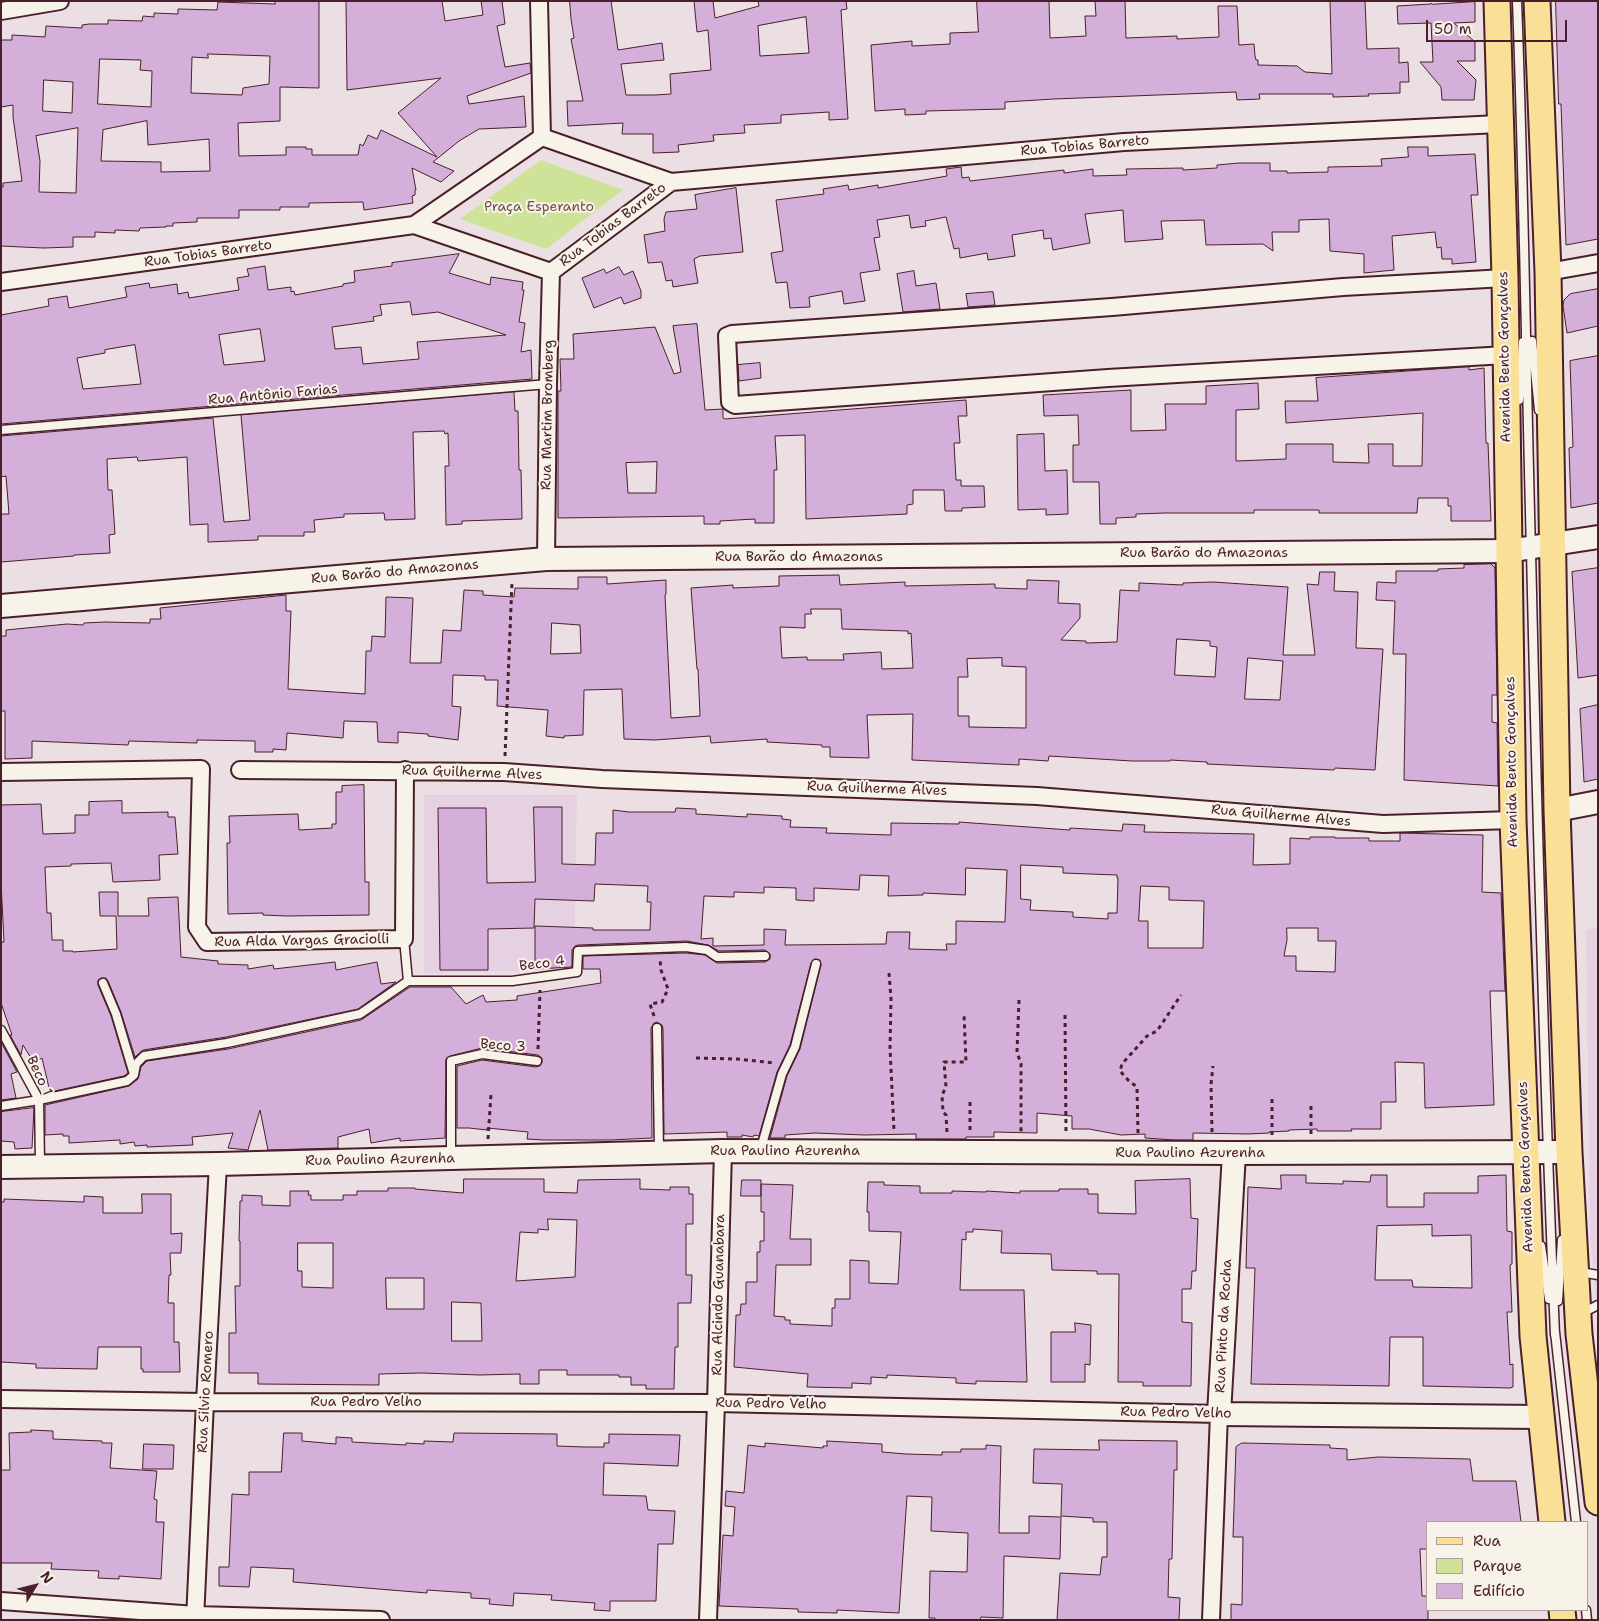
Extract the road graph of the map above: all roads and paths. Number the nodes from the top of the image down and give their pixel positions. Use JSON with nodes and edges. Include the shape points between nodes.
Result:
{"nodes":[{"id":1,"x":60,"y":1,"type":"edge"},
{"id":2,"x":539,"y":1,"type":"edge"},
{"id":3,"x":1497,"y":1,"type":"edge"},
{"id":4,"x":1517,"y":1,"type":"edge"},
{"id":5,"x":1537,"y":1,"type":"edge"},
{"id":6,"x":1,"y":11,"type":"edge"},
{"id":7,"x":1499,"y":124,"type":"junction"},
{"id":8,"x":542,"y":137,"type":"junction"},
{"id":9,"x":671,"y":182,"type":"junction"},
{"id":10,"x":414,"y":225,"type":"junction"},
{"id":11,"x":1598,"y":263,"type":"edge"},
{"id":12,"x":551,"y":272,"type":"junction"},
{"id":13,"x":1548,"y":272,"type":"junction"},
{"id":14,"x":1505,"y":278,"type":"junction"},
{"id":15,"x":1,"y":282,"type":"edge"},
{"id":16,"x":1526,"y":290,"type":"junction"},
{"id":17,"x":1506,"y":355,"type":"junction"},
{"id":18,"x":548,"y":384,"type":"junction"},
{"id":19,"x":1518,"y":406,"type":"dead end"},
{"id":20,"x":1539,"y":417,"type":"dead end"},
{"id":21,"x":1,"y":430,"type":"edge"},
{"id":22,"x":1516,"y":435,"type":"dead end"},
{"id":23,"x":1542,"y":447,"type":"dead end"},
{"id":24,"x":1598,"y":537,"type":"edge"},
{"id":25,"x":1530,"y":548,"type":"junction"},
{"id":26,"x":546,"y":559,"type":"junction"},
{"id":27,"x":512,"y":562,"type":"junction"},
{"id":28,"x":1,"y":606,"type":"edge"},
{"id":29,"x":240,"y":770,"type":"dead end"},
{"id":30,"x":405,"y":770,"type":"junction"},
{"id":31,"x":1,"y":772,"type":"edge"},
{"id":32,"x":504,"y":772,"type":"junction"},
{"id":33,"x":1598,"y":802,"type":"edge"},
{"id":34,"x":1557,"y":810,"type":"junction"},
{"id":35,"x":1513,"y":820,"type":"junction"},
{"id":36,"x":404,"y":939,"type":"junction"},
{"id":37,"x":659,"y":949,"type":"junction"},
{"id":38,"x":765,"y":956,"type":"dead end"},
{"id":39,"x":816,"y":964,"type":"dead end"},
{"id":40,"x":888,"y":973,"type":"dead end"},
{"id":41,"x":539,"y":977,"type":"junction"},
{"id":42,"x":408,"y":981,"type":"junction"},
{"id":43,"x":103,"y":983,"type":"dead end"},
{"id":44,"x":1181,"y":995,"type":"dead end"},
{"id":45,"x":1019,"y":1000,"type":"dead end"},
{"id":46,"x":964,"y":1014,"type":"dead end"},
{"id":47,"x":1065,"y":1015,"type":"dead end"},
{"id":48,"x":657,"y":1028,"type":"joint"},
{"id":49,"x":1,"y":1030,"type":"edge"},
{"id":50,"x":696,"y":1058,"type":"dead end"},
{"id":51,"x":537,"y":1061,"type":"joint"},
{"id":52,"x":787,"y":1065,"type":"junction"},
{"id":53,"x":1212,"y":1066,"type":"dead end"},
{"id":54,"x":134,"y":1075,"type":"junction"},
{"id":55,"x":491,"y":1094,"type":"dead end"},
{"id":56,"x":1272,"y":1098,"type":"dead end"},
{"id":57,"x":39,"y":1100,"type":"junction"},
{"id":58,"x":970,"y":1102,"type":"dead end"},
{"id":59,"x":1311,"y":1102,"type":"dead end"},
{"id":60,"x":1,"y":1106,"type":"edge"},
{"id":61,"x":723,"y":1151,"type":"junction"},
{"id":62,"x":760,"y":1151,"type":"junction"},
{"id":63,"x":895,"y":1152,"type":"junction"},
{"id":64,"x":948,"y":1152,"type":"junction"},
{"id":65,"x":970,"y":1152,"type":"junction"},
{"id":66,"x":1020,"y":1152,"type":"junction"},
{"id":67,"x":1066,"y":1152,"type":"junction"},
{"id":68,"x":1139,"y":1152,"type":"junction"},
{"id":69,"x":1547,"y":1152,"type":"junction"},
{"id":70,"x":659,"y":1153,"type":"junction"},
{"id":71,"x":1223,"y":1153,"type":"junction"},
{"id":72,"x":1271,"y":1153,"type":"junction"},
{"id":73,"x":1311,"y":1153,"type":"junction"},
{"id":74,"x":487,"y":1157,"type":"junction"},
{"id":75,"x":450,"y":1158,"type":"junction"},
{"id":76,"x":218,"y":1164,"type":"junction"},
{"id":77,"x":1,"y":1167,"type":"edge"},
{"id":78,"x":40,"y":1167,"type":"junction"},
{"id":79,"x":1537,"y":1220,"type":"dead end"},
{"id":80,"x":1564,"y":1220,"type":"dead end"},
{"id":81,"x":1563,"y":1229,"type":"dead end"},
{"id":82,"x":1540,"y":1239,"type":"dead end"},
{"id":83,"x":1586,"y":1273,"type":"edge"},
{"id":84,"x":1588,"y":1310,"type":"edge"},
{"id":85,"x":1555,"y":1335,"type":"junction"},
{"id":86,"x":1,"y":1399,"type":"edge"},
{"id":87,"x":205,"y":1402,"type":"junction"},
{"id":88,"x":716,"y":1403,"type":"junction"},
{"id":89,"x":1219,"y":1414,"type":"junction"},
{"id":90,"x":1541,"y":1417,"type":"junction"},
{"id":91,"x":1598,"y":1502,"type":"edge"},
{"id":92,"x":1552,"y":1521,"type":"edge"},
{"id":93,"x":1576,"y":1521,"type":"edge"},
{"id":94,"x":1,"y":1601,"type":"edge"},
{"id":95,"x":196,"y":1617,"type":"edge"},
{"id":96,"x":374,"y":1620,"type":"edge"},
{"id":97,"x":381,"y":1620,"type":"edge"},
{"id":98,"x":708,"y":1620,"type":"edge"},
{"id":99,"x":1211,"y":1620,"type":"edge"}],
"edges":[{"from":1,"to":6,"type":"street"},
{"from":2,"to":8,"type":"street"},
{"from":3,"to":7,"type":"main road","name":"Avenida Bento Gonçalves"},
{"from":4,"to":16,"type":"lane"},
{"from":5,"to":13,"type":"main road","name":"Avenida Bento Gonçalves"},
{"from":7,"to":9,"type":"street","name":"Rua Tobias Barreto","via":[[1124,142]]},
{"from":7,"to":14,"type":"main road","name":"Avenida Bento Gonçalves"},
{"from":8,"to":9,"type":"street","name":"Rua Tobias Barreto"},
{"from":8,"to":10,"type":"street","name":"Rua Tobias Barreto"},
{"from":9,"to":12,"type":"street","name":"Rua Tobias Barreto"},
{"from":10,"to":12,"type":"street","name":"Rua Tobias Barreto"},
{"from":10,"to":15,"type":"street","name":"Rua Tobias Barreto"},
{"from":11,"to":13,"type":"street"},
{"from":12,"to":18,"type":"street","name":"Rua Martim Bromberg"},
{"from":13,"to":25,"type":"main road","name":"Avenida Bento Gonçalves"},
{"from":14,"to":17,"type":"main road","name":"Avenida Bento Gonçalves"},
{"from":14,"to":17,"type":"street","via":[[1343,287],[1112,307],[794,328],[727,336],[730,402],[735,405],[1108,378]]},
{"from":16,"to":19,"type":"lane"},
{"from":16,"to":20,"type":"lane"},
{"from":16,"to":25,"type":"lane"},
{"from":17,"to":25,"type":"main road","name":"Avenida Bento Gonçalves"},
{"from":18,"to":21,"type":"lane","name":"Rua Antônio Farias"},
{"from":18,"to":26,"type":"street","name":"Rua Martim Bromberg"},
{"from":22,"to":25,"type":"lane"},
{"from":23,"to":25,"type":"lane"},
{"from":24,"to":25,"type":"street","name":"Rua Barão do Amazonas"},
{"from":25,"to":26,"type":"street","name":"Rua Barão do Amazonas"},
{"from":25,"to":34,"type":"main road","name":"Avenida Bento Gonçalves"},
{"from":25,"to":35,"type":"main road","name":"Avenida Bento Gonçalves"},
{"from":25,"to":69,"type":"lane"},
{"from":26,"to":27,"type":"street","name":"Rua Barão do Amazonas"},
{"from":27,"to":28,"type":"street","name":"Rua Barão do Amazonas"},
{"from":27,"to":32,"type":"path"},
{"from":29,"to":30,"type":"street","name":"Rua Guilherme Alves"},
{"from":30,"to":32,"type":"street","name":"Rua Guilherme Alves"},
{"from":30,"to":36,"type":"street","name":"Rua Alda Vargas Graciolli"},
{"from":31,"to":36,"type":"street","name":"Rua Alda Vargas Graciolli","via":[[200,769],[197,927],[207,942]]},
{"from":32,"to":35,"type":"street","name":"Rua Guilherme Alves","via":[[602,779],[1037,796],[1383,824]]},
{"from":33,"to":34,"type":"street"},
{"from":34,"to":69,"type":"main road","name":"Avenida Bento Gonçalves"},
{"from":35,"to":69,"type":"main road","name":"Avenida Bento Gonçalves"},
{"from":36,"to":42,"type":"lane"},
{"from":37,"to":38,"type":"lane","name":"Beco 4","via":[[686,947],[707,950],[717,957]]},
{"from":37,"to":41,"type":"lane","name":"Beco 4","via":[[578,950],[577,972]]},
{"from":37,"to":48,"type":"path","via":[[661,970],[668,989],[662,1002],[650,1004]]},
{"from":39,"to":52,"type":"lane","via":[[796,1047]]},
{"from":40,"to":63,"type":"path"},
{"from":41,"to":42,"type":"lane","name":"Beco 4"},
{"from":41,"to":51,"type":"path","name":"Beco 3"},
{"from":42,"to":54,"type":"lane","via":[[360,1014],[227,1043],[144,1056],[136,1064]]},
{"from":43,"to":54,"type":"lane"},
{"from":44,"to":68,"type":"path","via":[[1157,1031],[1148,1036],[1122,1064],[1120,1071],[1137,1087]]},
{"from":45,"to":66,"type":"path"},
{"from":46,"to":64,"type":"path","via":[[966,1062],[944,1062],[946,1087],[942,1095]]},
{"from":47,"to":67,"type":"path"},
{"from":48,"to":70,"type":"lane"},
{"from":49,"to":57,"type":"lane","name":"Beco 1"},
{"from":50,"to":52,"type":"path"},
{"from":51,"to":75,"type":"lane","name":"Beco 3","via":[[482,1054],[451,1060]]},
{"from":52,"to":62,"type":"lane"},
{"from":53,"to":71,"type":"path","via":[[1211,1084]]},
{"from":54,"to":57,"type":"lane","via":[[128,1081]]},
{"from":55,"to":74,"type":"path"},
{"from":56,"to":72,"type":"path"},
{"from":57,"to":60,"type":"lane"},
{"from":57,"to":78,"type":"lane","name":"Beco 1"},
{"from":58,"to":65,"type":"path"},
{"from":59,"to":73,"type":"path"},
{"from":61,"to":62,"type":"street","name":"Rua Paulino Azurenha"},
{"from":61,"to":70,"type":"street","name":"Rua Paulino Azurenha"},
{"from":61,"to":88,"type":"street","name":"Rua Alcindo Guanabara"},
{"from":62,"to":63,"type":"street","name":"Rua Paulino Azurenha"},
{"from":63,"to":64,"type":"street","name":"Rua Paulino Azurenha"},
{"from":64,"to":65,"type":"street","name":"Rua Paulino Azurenha"},
{"from":65,"to":66,"type":"street","name":"Rua Paulino Azurenha"},
{"from":66,"to":67,"type":"street","name":"Rua Paulino Azurenha"},
{"from":67,"to":68,"type":"street","name":"Rua Paulino Azurenha"},
{"from":68,"to":71,"type":"street","name":"Rua Paulino Azurenha"},
{"from":69,"to":73,"type":"street","name":"Rua Paulino Azurenha"},
{"from":69,"to":79,"type":"lane"},
{"from":69,"to":80,"type":"lane"},
{"from":69,"to":83,"type":"main road","name":"Avenida Bento Gonçalves"},
{"from":69,"to":85,"type":"lane"},
{"from":69,"to":90,"type":"main road","name":"Avenida Bento Gonçalves","via":[[1533,1336]]},
{"from":70,"to":74,"type":"street","name":"Rua Paulino Azurenha"},
{"from":71,"to":72,"type":"street","name":"Rua Paulino Azurenha"},
{"from":71,"to":89,"type":"street","name":"Rua Pinto da Rocha"},
{"from":72,"to":73,"type":"street","name":"Rua Paulino Azurenha"},
{"from":74,"to":75,"type":"street","name":"Rua Paulino Azurenha"},
{"from":75,"to":76,"type":"street","name":"Rua Paulino Azurenha"},
{"from":76,"to":78,"type":"street","name":"Rua Paulino Azurenha"},
{"from":76,"to":87,"type":"street","name":"Rua Silvio Romero"},
{"from":77,"to":78,"type":"street","name":"Rua Paulino Azurenha"},
{"from":81,"to":85,"type":"lane"},
{"from":82,"to":85,"type":"lane"},
{"from":83,"to":84,"type":"main road","name":"Avenida Bento Gonçalves"},
{"from":84,"to":91,"type":"main road","name":"Avenida Bento Gonçalves"},
{"from":85,"to":93,"type":"lane"},
{"from":86,"to":87,"type":"street","name":"Rua Pedro Velho"},
{"from":87,"to":88,"type":"street","name":"Rua Pedro Velho"},
{"from":87,"to":95,"type":"street","name":"Rua Silvio Romero"},
{"from":88,"to":89,"type":"street","name":"Rua Pedro Velho"},
{"from":88,"to":98,"type":"street","name":"Rua Alcindo Guanabara"},
{"from":89,"to":90,"type":"street","name":"Rua Pedro Velho"},
{"from":89,"to":99,"type":"street","name":"Rua Pinto da Rocha"},
{"from":90,"to":92,"type":"main road","name":"Avenida Bento Gonçalves"},
{"from":94,"to":95,"type":"street"},
{"from":95,"to":96,"type":"street"},
{"from":96,"to":97,"type":"street"}]}
